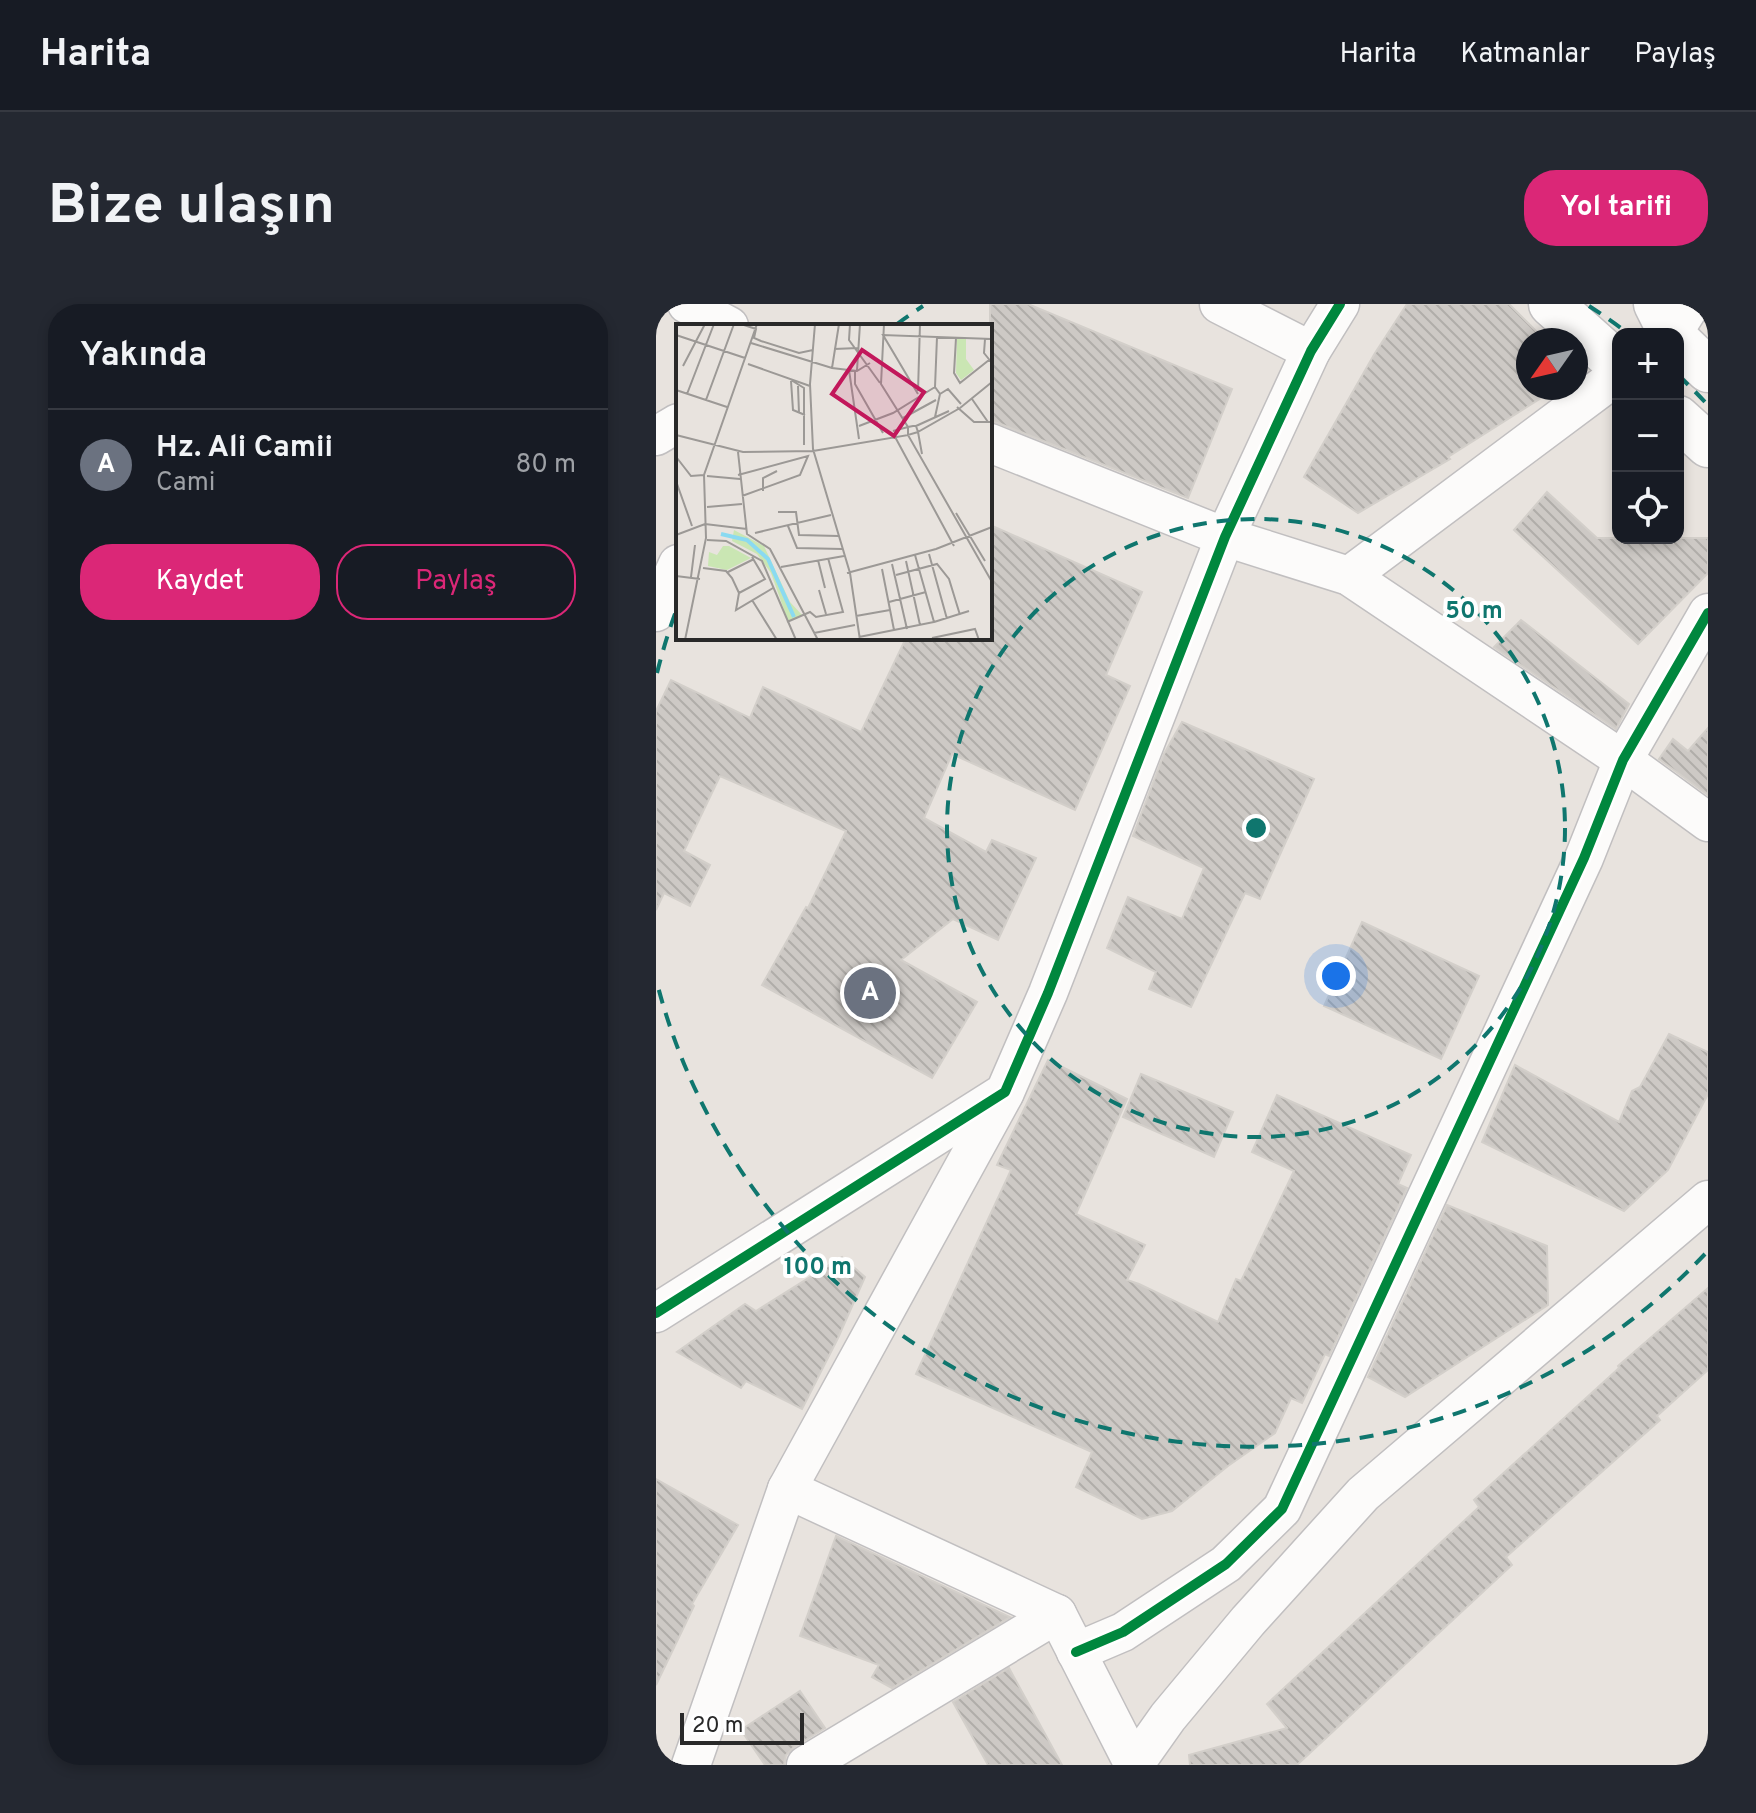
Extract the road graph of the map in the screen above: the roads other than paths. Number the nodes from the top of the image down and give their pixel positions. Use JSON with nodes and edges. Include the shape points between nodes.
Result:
{"nodes":[{"id":1,"x":687,"y":304,"type":"edge"},
{"id":2,"x":1219,"y":304,"type":"edge"},
{"id":3,"x":1340,"y":304,"type":"edge"},
{"id":4,"x":1551,"y":304,"type":"edge"},
{"id":5,"x":1656,"y":304,"type":"edge"},
{"id":6,"x":1691,"y":304,"type":"edge"},
{"id":7,"x":725,"y":324,"type":"edge"},
{"id":8,"x":1669,"y":328,"type":"edge"},
{"id":9,"x":1676,"y":328,"type":"edge"},
{"id":10,"x":1684,"y":347,"type":"edge"},
{"id":11,"x":1311,"y":351,"type":"junction"},
{"id":12,"x":1612,"y":359,"type":"edge"},
{"id":13,"x":1708,"y":370,"type":"edge"},
{"id":14,"x":1612,"y":379,"type":"edge"},
{"id":15,"x":1684,"y":423,"type":"edge"},
{"id":16,"x":676,"y":424,"type":"edge"},
{"id":17,"x":656,"y":436,"type":"edge"},
{"id":18,"x":992,"y":444,"type":"edge"},
{"id":19,"x":1708,"y":445,"type":"edge"},
{"id":20,"x":1225,"y":537,"type":"junction"},
{"id":21,"x":676,"y":568,"type":"edge"},
{"id":22,"x":1349,"y":576,"type":"junction"},
{"id":23,"x":656,"y":612,"type":"edge"},
{"id":24,"x":1708,"y":613,"type":"edge"},
{"id":25,"x":1623,"y":760,"type":"junction"},
{"id":26,"x":1708,"y":822,"type":"edge"},
{"id":27,"x":1005,"y":1092,"type":"junction"},
{"id":28,"x":1708,"y":1200,"type":"edge"},
{"id":29,"x":656,"y":1313,"type":"edge"},
{"id":30,"x":787,"y":1489,"type":"junction"},
{"id":31,"x":1057,"y":1614,"type":"junction"},
{"id":32,"x":1076,"y":1652,"type":"junction"},
{"id":33,"x":691,"y":1765,"type":"edge"},
{"id":34,"x":806,"y":1765,"type":"edge"},
{"id":35,"x":1134,"y":1765,"type":"edge"}],
"edges":[{"from":1,"to":7,"type":"street"},
{"from":2,"to":11,"type":"street"},
{"from":3,"to":11,"type":"street"},
{"from":4,"to":12,"type":"main road"},
{"from":5,"to":8,"type":"main road"},
{"from":6,"to":9,"type":"street"},
{"from":10,"to":13,"type":"main road"},
{"from":11,"to":20,"type":"street"},
{"from":14,"to":22,"type":"street"},
{"from":15,"to":19,"type":"main road"},
{"from":16,"to":17,"type":"street"},
{"from":18,"to":20,"type":"street"},
{"from":20,"to":22,"type":"street"},
{"from":20,"to":27,"type":"street"},
{"from":21,"to":23,"type":"street"},
{"from":22,"to":25,"type":"street"},
{"from":24,"to":25,"type":"street"},
{"from":25,"to":26,"type":"street"},
{"from":25,"to":32,"type":"street","via":[[1584,858],[1282,1509],[1226,1564],[1123,1632]]},
{"from":27,"to":29,"type":"street"},
{"from":27,"to":30,"type":"street"},
{"from":28,"to":35,"type":"street","via":[[1363,1494],[1248,1621]]},
{"from":30,"to":31,"type":"street"},
{"from":30,"to":33,"type":"street"},
{"from":31,"to":32,"type":"street"},
{"from":31,"to":34,"type":"street"},
{"from":32,"to":35,"type":"street"}]}
